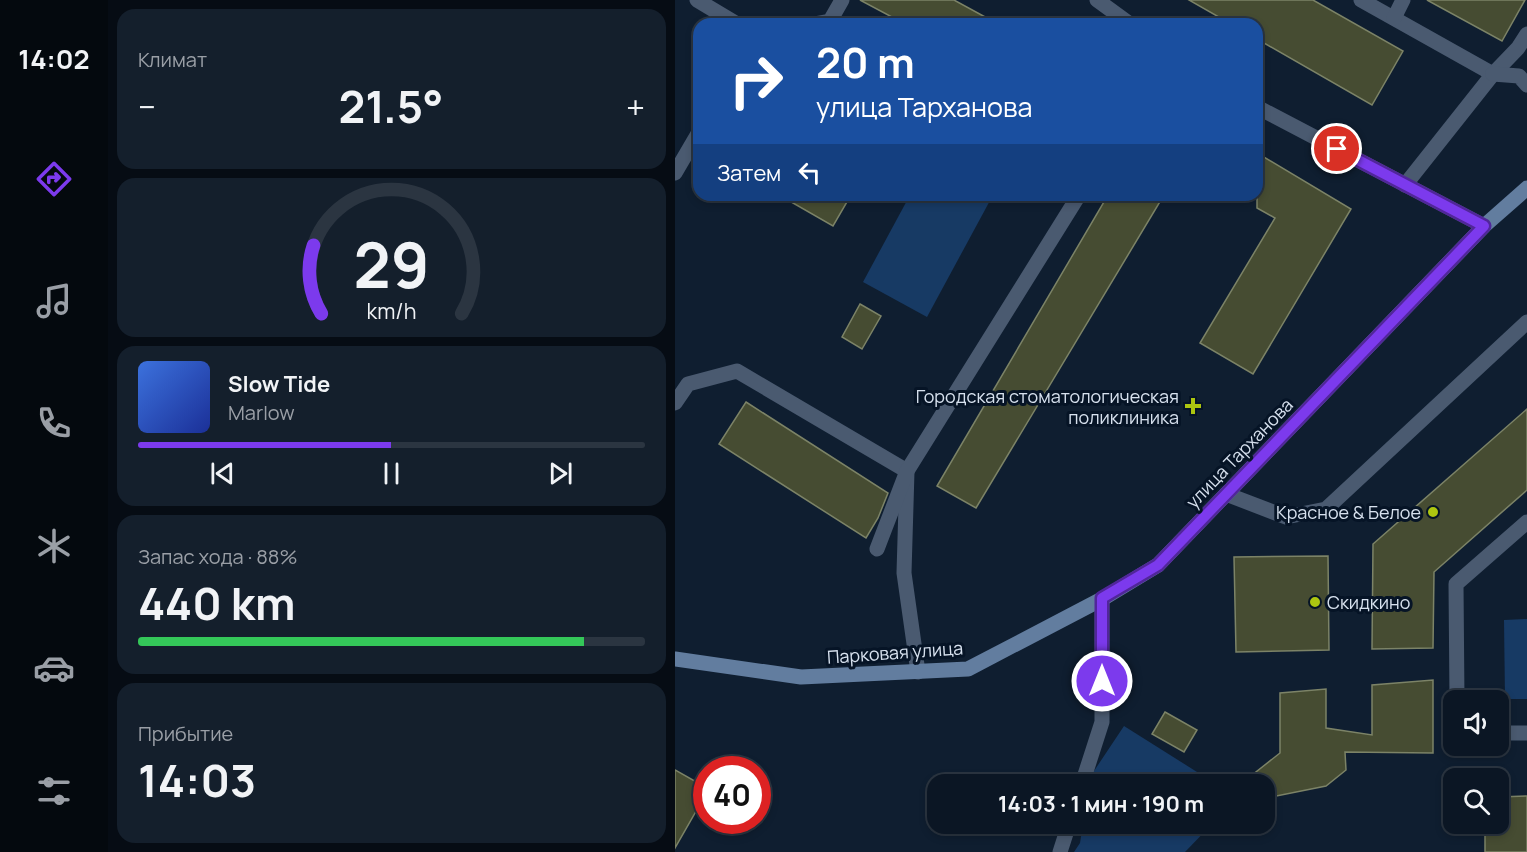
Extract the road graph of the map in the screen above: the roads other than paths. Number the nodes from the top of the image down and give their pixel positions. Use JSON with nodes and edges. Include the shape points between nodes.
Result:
{"nodes":[{"id":1,"x":697,"y":0,"type":"edge"},
{"id":2,"x":842,"y":0,"type":"edge"},
{"id":3,"x":1097,"y":0,"type":"edge"},
{"id":4,"x":1361,"y":0,"type":"edge"},
{"id":5,"x":1403,"y":0,"type":"edge"},
{"id":6,"x":727,"y":18,"type":"edge"},
{"id":7,"x":832,"y":18,"type":"edge"},
{"id":8,"x":1122,"y":18,"type":"edge"},
{"id":9,"x":1393,"y":18,"type":"junction"},
{"id":10,"x":1527,"y":34,"type":"edge"},
{"id":11,"x":1493,"y":74,"type":"junction"},
{"id":12,"x":1527,"y":85,"type":"edge"},
{"id":13,"x":1263,"y":110,"type":"edge"},
{"id":14,"x":693,"y":142,"type":"edge"},
{"id":15,"x":675,"y":173,"type":"edge"},
{"id":16,"x":1405,"y":185,"type":"junction"},
{"id":17,"x":1527,"y":188,"type":"edge"},
{"id":18,"x":1075,"y":201,"type":"edge"},
{"id":19,"x":1484,"y":226,"type":"junction"},
{"id":20,"x":1527,"y":322,"type":"edge"},
{"id":21,"x":675,"y":402,"type":"edge"},
{"id":22,"x":907,"y":471,"type":"junction"},
{"id":23,"x":1226,"y":494,"type":"junction"},
{"id":24,"x":1527,"y":522,"type":"edge"},
{"id":25,"x":877,"y":549,"type":"dead end"},
{"id":26,"x":1102,"y":598,"type":"junction"},
{"id":27,"x":675,"y":659,"type":"edge"},
{"id":28,"x":918,"y":672,"type":"junction"},
{"id":29,"x":1457,"y":690,"type":"edge"},
{"id":30,"x":1509,"y":733,"type":"edge"},
{"id":31,"x":1527,"y":733,"type":"edge"},
{"id":32,"x":1085,"y":774,"type":"edge"},
{"id":33,"x":1066,"y":834,"type":"edge"},
{"id":34,"x":1060,"y":852,"type":"edge"}],
"edges":[{"from":1,"to":6,"type":"street"},
{"from":2,"to":7,"type":"street"},
{"from":3,"to":8,"type":"street"},
{"from":4,"to":9,"type":"street"},
{"from":5,"to":9,"type":"street"},
{"from":9,"to":11,"type":"street"},
{"from":10,"to":11,"type":"street"},
{"from":11,"to":12,"type":"street","via":[[1519,76]]},
{"from":11,"to":16,"type":"street"},
{"from":13,"to":16,"type":"street"},
{"from":14,"to":15,"type":"street"},
{"from":16,"to":19,"type":"street"},
{"from":17,"to":19,"type":"main road","name":"улица Тарханова"},
{"from":18,"to":22,"type":"street"},
{"from":19,"to":23,"type":"main road","name":"улица Тарханова"},
{"from":20,"to":23,"type":"street","via":[[1326,509],[1286,517]]},
{"from":21,"to":22,"type":"street","via":[[688,384],[738,370]]},
{"from":22,"to":25,"type":"street"},
{"from":22,"to":28,"type":"street","via":[[903,573]]},
{"from":23,"to":26,"type":"main road","name":"улица Тарханова","via":[[1158,565]]},
{"from":24,"to":29,"type":"street","via":[[1456,584]]},
{"from":26,"to":28,"type":"main road","name":"Парковая улица","via":[[968,669]]},
{"from":26,"to":32,"type":"street","via":[[1102,722]]},
{"from":27,"to":28,"type":"main road","name":"Парковая улица","via":[[801,677]]},
{"from":30,"to":31,"type":"street"},
{"from":33,"to":34,"type":"street"}]}
